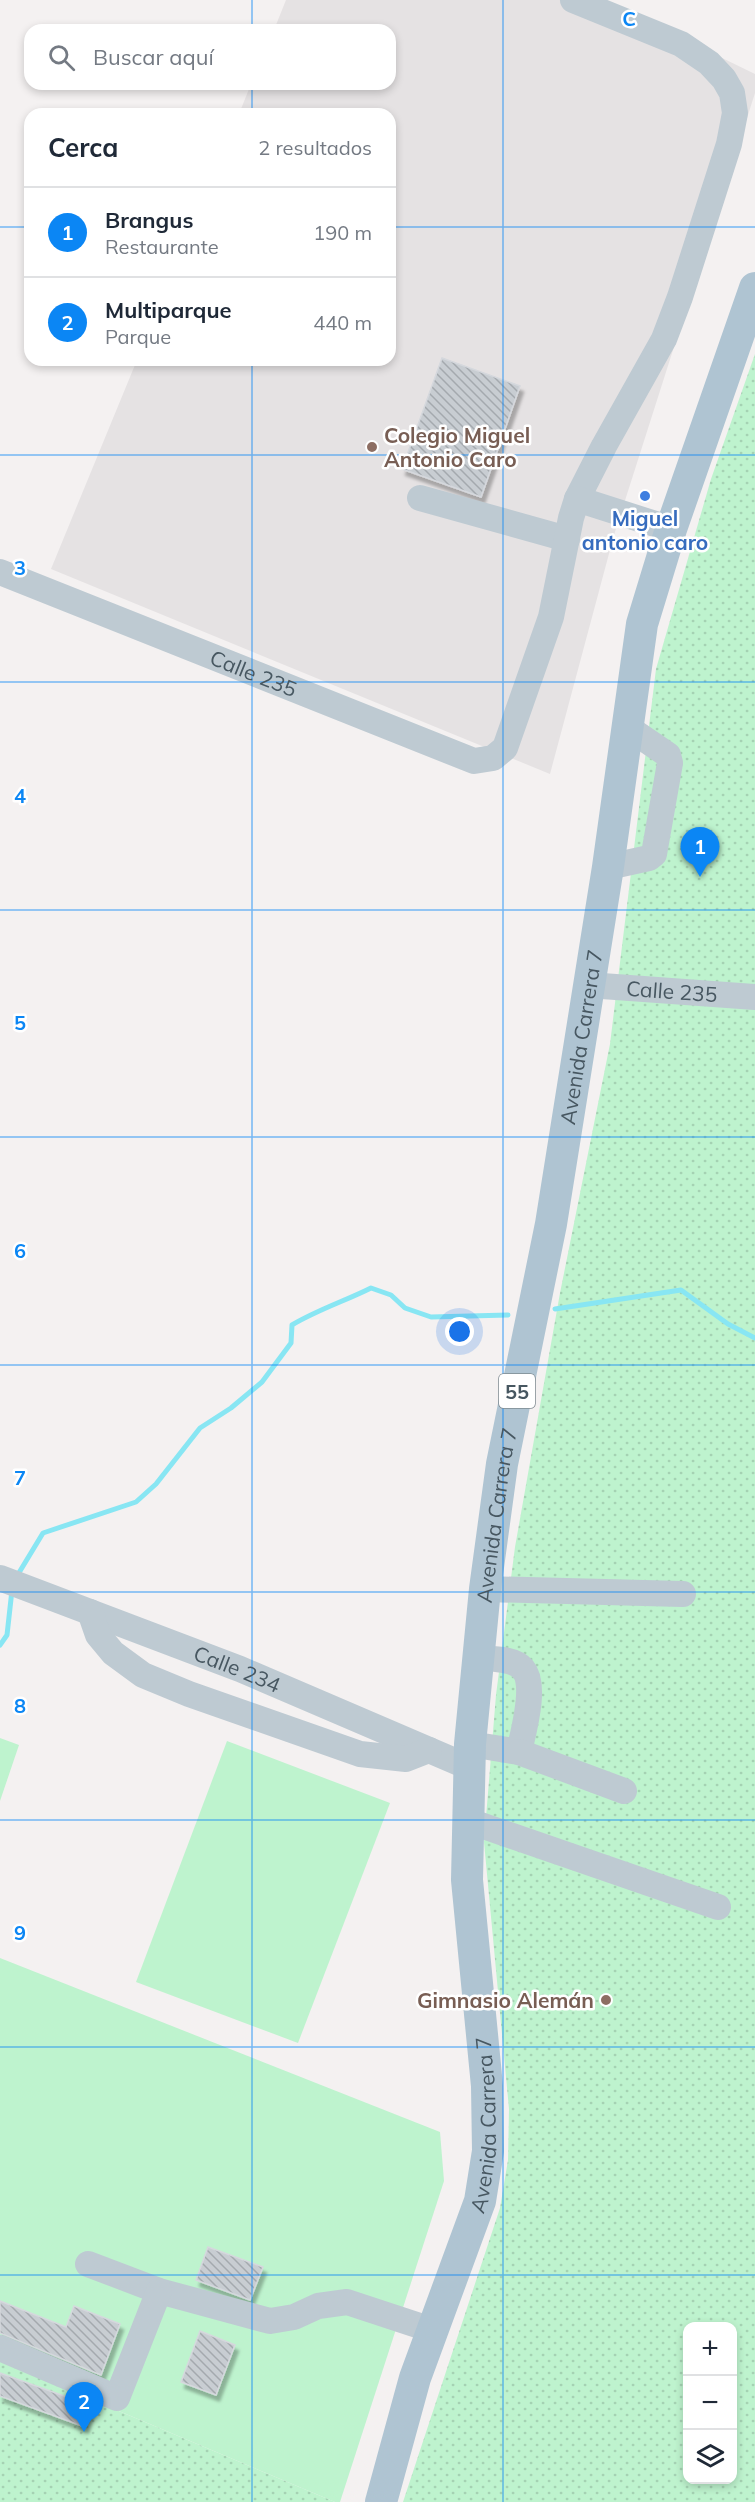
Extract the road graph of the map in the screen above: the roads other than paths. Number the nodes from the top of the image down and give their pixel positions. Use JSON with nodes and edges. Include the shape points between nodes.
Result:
{"nodes":[{"id":1,"x":573,"y":0,"type":"edge"},
{"id":2,"x":755,"y":288,"type":"edge"},
{"id":3,"x":420,"y":498,"type":"dead end"},
{"id":4,"x":578,"y":499,"type":"junction"},
{"id":5,"x":670,"y":529,"type":"junction"},
{"id":6,"x":567,"y":539,"type":"junction"},
{"id":7,"x":0,"y":572,"type":"edge"},
{"id":8,"x":627,"y":727,"type":"junction"},
{"id":9,"x":608,"y":867,"type":"junction"},
{"id":10,"x":588,"y":986,"type":"junction"},
{"id":11,"x":755,"y":997,"type":"edge"},
{"id":12,"x":0,"y":1578,"type":"edge"},
{"id":13,"x":485,"y":1590,"type":"junction"},
{"id":14,"x":683,"y":1594,"type":"dead end"},
{"id":15,"x":90,"y":1611,"type":"junction"},
{"id":16,"x":478,"y":1658,"type":"junction"},
{"id":17,"x":429,"y":1750,"type":"junction"},
{"id":18,"x":519,"y":1752,"type":"junction"},
{"id":19,"x":471,"y":1756,"type":"junction"},
{"id":20,"x":624,"y":1791,"type":"dead end"},
{"id":21,"x":469,"y":1821,"type":"junction"},
{"id":22,"x":718,"y":1907,"type":"dead end"},
{"id":23,"x":88,"y":2264,"type":"dead end"},
{"id":24,"x":159,"y":2292,"type":"junction"},
{"id":25,"x":432,"y":2330,"type":"junction"},
{"id":26,"x":0,"y":2348,"type":"edge"},
{"id":27,"x":381,"y":2502,"type":"edge"}],
"edges":[{"from":1,"to":4,"type":"street","via":[[681,44],[709,63],[732,93],[735,113],[729,144],[664,339]]},
{"from":2,"to":5,"type":"main road","name":"Avenida Carrera 7","number":"55"},
{"from":3,"to":6,"type":"street"},
{"from":4,"to":5,"type":"street"},
{"from":4,"to":6,"type":"street"},
{"from":5,"to":8,"type":"main road","name":"Avenida Carrera 7","number":"55","via":[[642,624]]},
{"from":6,"to":7,"type":"street","name":"Calle 235","via":[[551,617],[505,748],[494,758],[474,761]]},
{"from":8,"to":9,"type":"main road","name":"Avenida Carrera 7","number":"55"},
{"from":8,"to":9,"type":"street","via":[[668,755],[669,763],[654,854]]},
{"from":9,"to":10,"type":"main road","name":"Avenida Carrera 7","number":"55"},
{"from":10,"to":11,"type":"street","name":"Calle 235"},
{"from":10,"to":13,"type":"main road","name":"Avenida Carrera 7","number":"55","via":[[551,1224],[502,1464]]},
{"from":12,"to":15,"type":"street","name":"Calle 234"},
{"from":13,"to":14,"type":"street"},
{"from":13,"to":16,"type":"main road","name":"Avenida Carrera 7","number":"55"},
{"from":15,"to":17,"type":"street","name":"Calle 234","via":[[240,1669]]},
{"from":15,"to":17,"type":"street","via":[[98,1635],[113,1653],[143,1675],[189,1694],[360,1754],[406,1759]]},
{"from":16,"to":18,"type":"street","via":[[510,1661],[523,1669],[528,1679],[528,1708]]},
{"from":16,"to":19,"type":"main road","name":"Avenida Carrera 7","number":"55"},
{"from":17,"to":19,"type":"street","name":"Calle 234"},
{"from":18,"to":19,"type":"street","name":"Calle 234"},
{"from":18,"to":20,"type":"street","name":"Calle 234"},
{"from":19,"to":21,"type":"main road","name":"Avenida Carrera 7","number":"55"},
{"from":21,"to":22,"type":"street"},
{"from":21,"to":25,"type":"main road","name":"Avenida Carrera 7","number":"55","via":[[467,1880],[487,2086],[488,2151],[480,2200]]},
{"from":23,"to":24,"type":"street"},
{"from":24,"to":25,"type":"street","via":[[270,2320],[347,2302]]},
{"from":24,"to":26,"type":"street","via":[[117,2398]]},
{"from":25,"to":27,"type":"main road","name":"Avenida Carrera 7","number":"55"}]}
